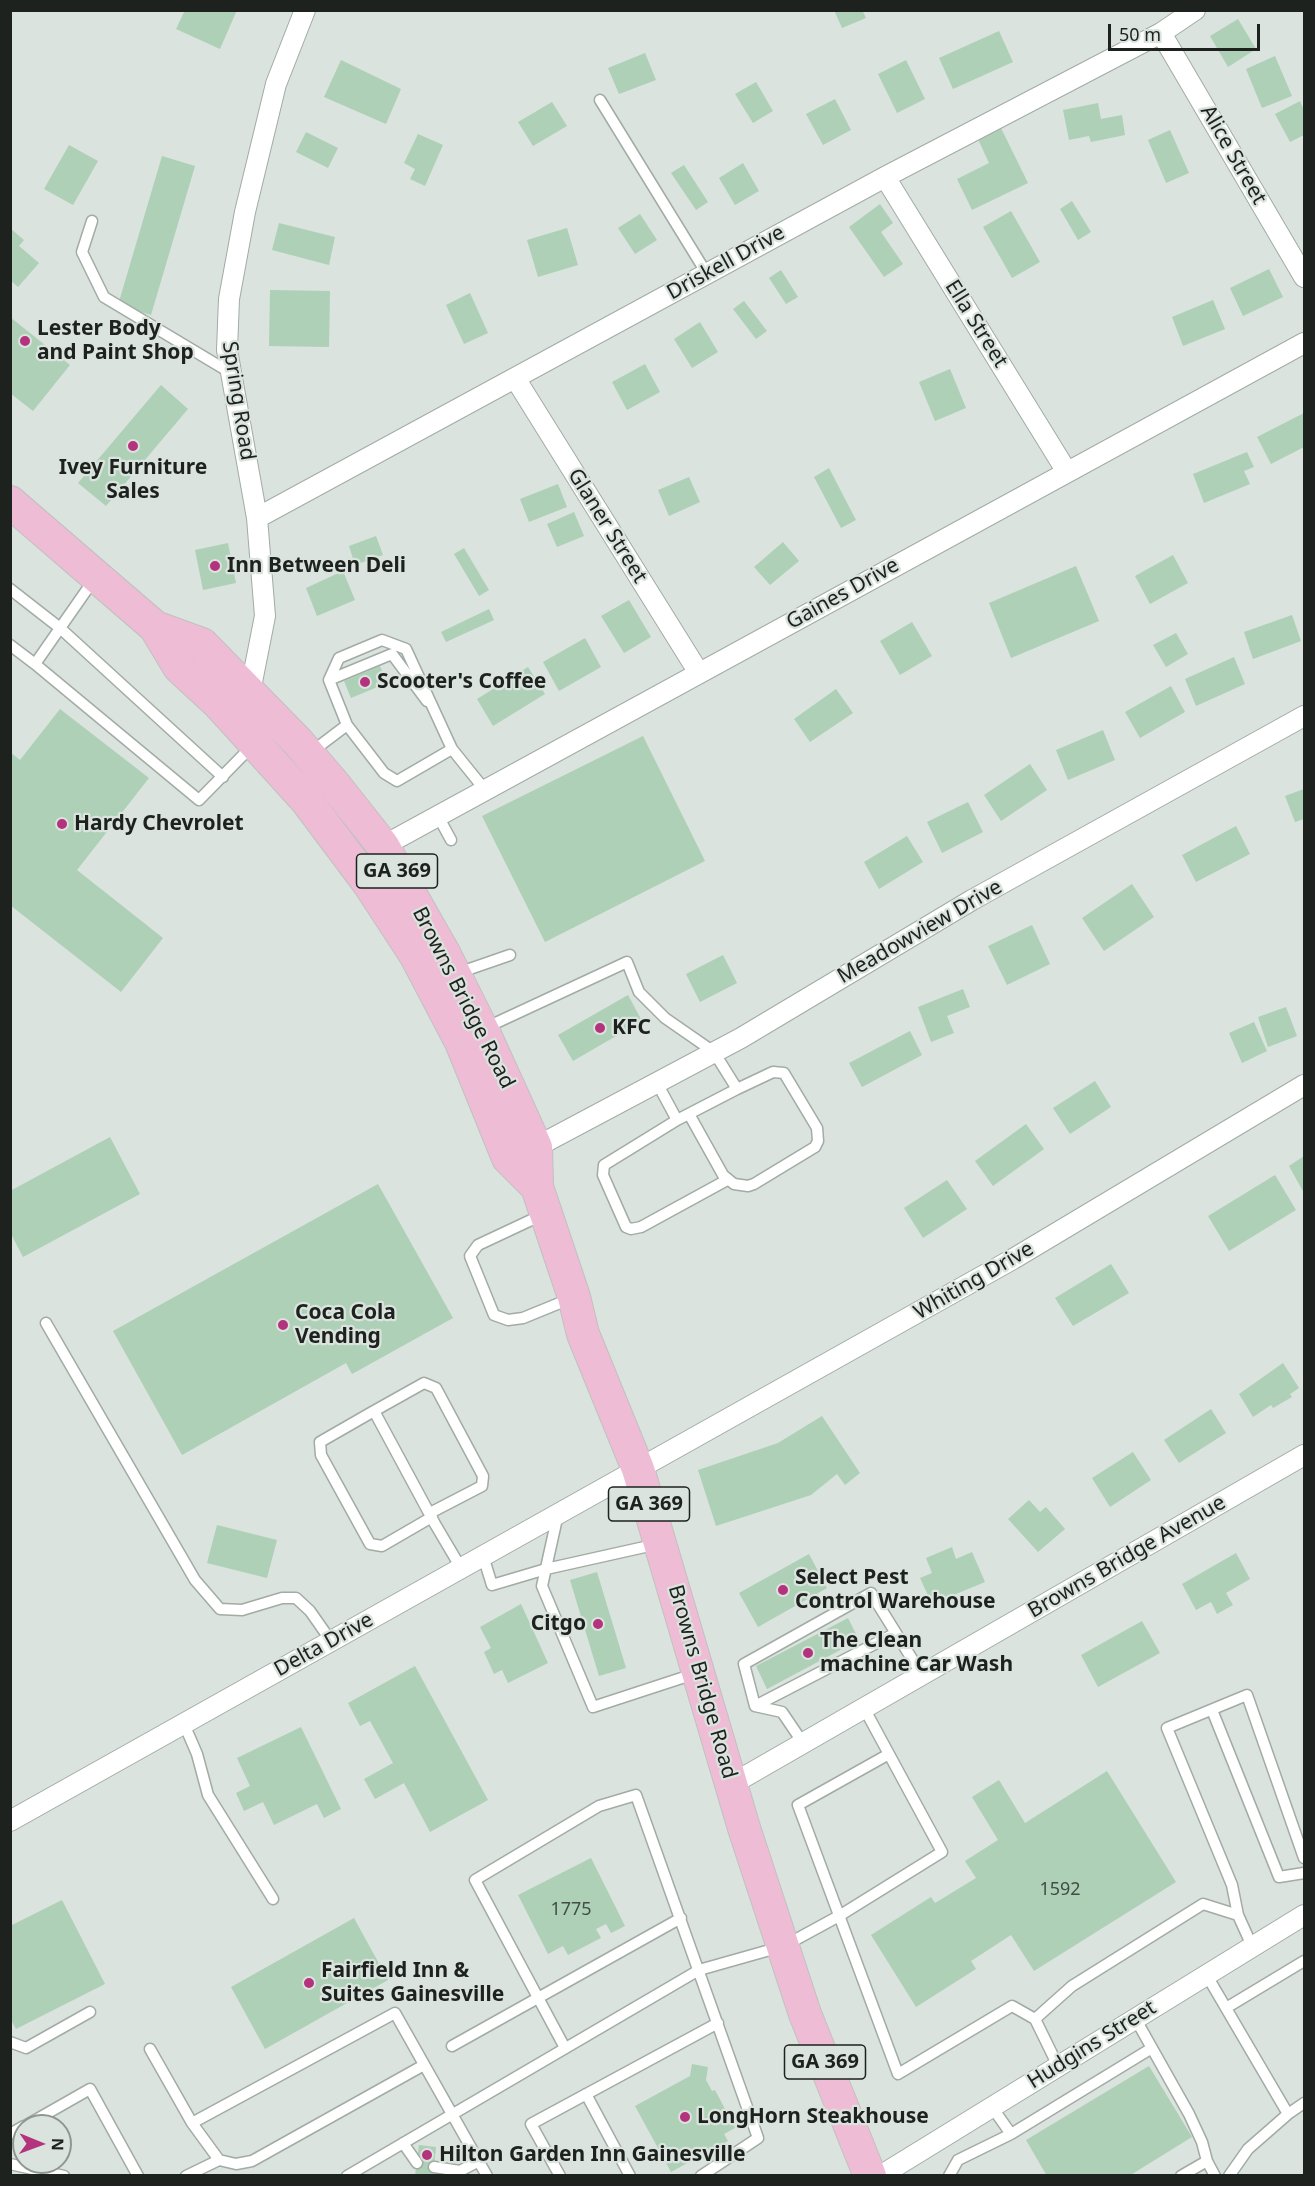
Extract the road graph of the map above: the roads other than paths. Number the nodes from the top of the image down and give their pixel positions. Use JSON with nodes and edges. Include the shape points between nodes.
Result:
{"nodes":[{"id":1,"x":305,"y":10,"type":"edge"},
{"id":2,"x":1195,"y":10,"type":"edge"},
{"id":3,"x":1161,"y":33,"type":"junction"},
{"id":4,"x":600,"y":100,"type":"dead end"},
{"id":5,"x":885,"y":177,"type":"junction"},
{"id":6,"x":92,"y":221,"type":"dead end"},
{"id":7,"x":707,"y":274,"type":"junction"},
{"id":8,"x":1305,"y":277,"type":"edge"},
{"id":9,"x":1305,"y":344,"type":"edge"},
{"id":10,"x":231,"y":373,"type":"junction"},
{"id":11,"x":515,"y":378,"type":"junction"},
{"id":12,"x":1067,"y":472,"type":"junction"},
{"id":13,"x":10,"y":502,"type":"edge"},
{"id":14,"x":257,"y":518,"type":"junction"},
{"id":15,"x":97,"y":575,"type":"junction"},
{"id":16,"x":10,"y":589,"type":"edge"},
{"id":17,"x":155,"y":627,"type":"junction"},
{"id":18,"x":60,"y":628,"type":"junction"},
{"id":19,"x":10,"y":645,"type":"edge"},
{"id":20,"x":34,"y":664,"type":"junction"},
{"id":21,"x":699,"y":673,"type":"junction"},
{"id":22,"x":329,"y":680,"type":"junction"},
{"id":23,"x":249,"y":692,"type":"junction"},
{"id":24,"x":435,"y":710,"type":"junction"},
{"id":25,"x":1305,"y":716,"type":"edge"},
{"id":26,"x":347,"y":725,"type":"junction"},
{"id":27,"x":255,"y":743,"type":"junction"},
{"id":28,"x":452,"y":749,"type":"junction"},
{"id":29,"x":309,"y":754,"type":"junction"},
{"id":30,"x":223,"y":777,"type":"junction"},
{"id":31,"x":485,"y":790,"type":"junction"},
{"id":32,"x":438,"y":816,"type":"junction"},
{"id":33,"x":451,"y":840,"type":"dead end"},
{"id":34,"x":383,"y":846,"type":"junction"},
{"id":35,"x":510,"y":955,"type":"dead end"},
{"id":36,"x":455,"y":974,"type":"junction"},
{"id":37,"x":482,"y":1029,"type":"junction"},
{"id":38,"x":714,"y":1052,"type":"junction"},
{"id":39,"x":657,"y":1083,"type":"junction"},
{"id":40,"x":1305,"y":1084,"type":"edge"},
{"id":41,"x":737,"y":1089,"type":"junction"},
{"id":42,"x":690,"y":1114,"type":"junction"},
{"id":43,"x":677,"y":1120,"type":"junction"},
{"id":44,"x":536,"y":1147,"type":"junction"},
{"id":45,"x":727,"y":1180,"type":"junction"},
{"id":46,"x":541,"y":1201,"type":"junction"},
{"id":47,"x":574,"y":1297,"type":"junction"},
{"id":48,"x":46,"y":1323,"type":"dead end"},
{"id":49,"x":375,"y":1411,"type":"junction"},
{"id":50,"x":1305,"y":1455,"type":"edge"},
{"id":51,"x":638,"y":1469,"type":"junction"},
{"id":52,"x":558,"y":1514,"type":"junction"},
{"id":53,"x":431,"y":1515,"type":"junction"},
{"id":54,"x":661,"y":1544,"type":"junction"},
{"id":55,"x":483,"y":1556,"type":"junction"},
{"id":56,"x":461,"y":1568,"type":"junction"},
{"id":57,"x":546,"y":1569,"type":"junction"},
{"id":58,"x":896,"y":1633,"type":"junction"},
{"id":59,"x":331,"y":1641,"type":"junction"},
{"id":60,"x":700,"y":1672,"type":"junction"},
{"id":61,"x":922,"y":1675,"type":"junction"},
{"id":62,"x":755,"y":1706,"type":"junction"},
{"id":63,"x":864,"y":1708,"type":"junction"},
{"id":64,"x":1212,"y":1710,"type":"junction"},
{"id":65,"x":184,"y":1724,"type":"junction"},
{"id":66,"x":803,"y":1743,"type":"junction"},
{"id":67,"x":889,"y":1754,"type":"junction"},
{"id":68,"x":732,"y":1784,"type":"junction"},
{"id":69,"x":10,"y":1821,"type":"edge"},
{"id":70,"x":1305,"y":1858,"type":"edge"},
{"id":71,"x":1305,"y":1873,"type":"edge"},
{"id":72,"x":273,"y":1899,"type":"dead end"},
{"id":73,"x":1238,"y":1915,"type":"junction"},
{"id":74,"x":1305,"y":1915,"type":"edge"},
{"id":75,"x":839,"y":1916,"type":"junction"},
{"id":76,"x":681,"y":1918,"type":"junction"},
{"id":77,"x":784,"y":1946,"type":"junction"},
{"id":78,"x":1252,"y":1946,"type":"junction"},
{"id":79,"x":1305,"y":1961,"type":"edge"},
{"id":80,"x":699,"y":1970,"type":"junction"},
{"id":81,"x":1206,"y":1974,"type":"junction"},
{"id":82,"x":538,"y":1997,"type":"junction"},
{"id":83,"x":1226,"y":2008,"type":"junction"},
{"id":84,"x":90,"y":2012,"type":"dead end"},
{"id":85,"x":1136,"y":2018,"type":"junction"},
{"id":86,"x":1035,"y":2019,"type":"junction"},
{"id":87,"x":718,"y":2023,"type":"junction"},
{"id":88,"x":10,"y":2042,"type":"edge"},
{"id":89,"x":452,"y":2046,"type":"dead end"},
{"id":90,"x":565,"y":2048,"type":"junction"},
{"id":91,"x":1152,"y":2048,"type":"junction"},
{"id":92,"x":150,"y":2049,"type":"dead end"},
{"id":93,"x":424,"y":2065,"type":"junction"},
{"id":94,"x":1058,"y":2066,"type":"junction"},
{"id":95,"x":586,"y":2094,"type":"junction"},
{"id":96,"x":1305,"y":2103,"type":"edge"},
{"id":97,"x":992,"y":2107,"type":"junction"},
{"id":98,"x":46,"y":2114,"type":"edge"},
{"id":99,"x":453,"y":2114,"type":"junction"},
{"id":100,"x":1288,"y":2114,"type":"junction"},
{"id":101,"x":192,"y":2123,"type":"junction"},
{"id":102,"x":1011,"y":2134,"type":"junction"},
{"id":103,"x":403,"y":2143,"type":"junction"},
{"id":104,"x":219,"y":2160,"type":"junction"},
{"id":105,"x":479,"y":2161,"type":"junction"},
{"id":106,"x":1207,"y":2161,"type":"junction"},
{"id":107,"x":417,"y":2163,"type":"dead end"},
{"id":108,"x":10,"y":2164,"type":"edge"},
{"id":109,"x":434,"y":2167,"type":"dead end"},
{"id":110,"x":64,"y":2175,"type":"edge"},
{"id":111,"x":138,"y":2175,"type":"edge"},
{"id":112,"x":186,"y":2175,"type":"edge"},
{"id":113,"x":348,"y":2175,"type":"edge"},
{"id":114,"x":487,"y":2175,"type":"edge"},
{"id":115,"x":560,"y":2175,"type":"edge"},
{"id":116,"x":630,"y":2175,"type":"edge"},
{"id":117,"x":701,"y":2175,"type":"edge"},
{"id":118,"x":870,"y":2175,"type":"edge"},
{"id":119,"x":880,"y":2175,"type":"edge"},
{"id":120,"x":949,"y":2175,"type":"edge"},
{"id":121,"x":1181,"y":2175,"type":"edge"},
{"id":122,"x":1215,"y":2175,"type":"edge"},
{"id":123,"x":1229,"y":2175,"type":"edge"}],
"edges":[{"from":1,"to":10,"type":"street","name":"Spring Road","via":[[276,84],[244,212],[229,298],[227,350]]},
{"from":2,"to":3,"type":"street","name":"Driskell Drive"},
{"from":3,"to":5,"type":"street","name":"Driskell Drive"},
{"from":3,"to":8,"type":"street","name":"Alice Street"},
{"from":4,"to":7,"type":"lane"},
{"from":5,"to":7,"type":"street","name":"Driskell Drive"},
{"from":5,"to":12,"type":"street","name":"Ella Street"},
{"from":6,"to":10,"type":"lane","via":[[82,252],[104,297]]},
{"from":7,"to":11,"type":"street","name":"Driskell Drive"},
{"from":9,"to":12,"type":"street","name":"Gaines Drive"},
{"from":10,"to":14,"type":"street","name":"Spring Road"},
{"from":11,"to":14,"type":"street","name":"Driskell Drive"},
{"from":11,"to":21,"type":"street","name":"Glaner Street"},
{"from":12,"to":21,"type":"street","name":"Gaines Drive"},
{"from":13,"to":15,"type":"main road","name":"Browns Bridge Road","number":"GA 369"},
{"from":14,"to":23,"type":"street","name":"Spring Road","via":[[265,616]]},
{"from":15,"to":17,"type":"main road","name":"Browns Bridge Road","number":"GA 369"},
{"from":15,"to":18,"type":"lane"},
{"from":16,"to":18,"type":"lane"},
{"from":17,"to":23,"type":"main road","name":"Browns Bridge Road","number":"GA 369","via":[[202,644]]},
{"from":17,"to":27,"type":"main road","name":"Browns Bridge Road","number":"GA 369","via":[[179,667]]},
{"from":18,"to":20,"type":"lane"},
{"from":18,"to":30,"type":"lane"},
{"from":19,"to":20,"type":"lane"},
{"from":20,"to":30,"type":"lane","via":[[200,800]]},
{"from":21,"to":31,"type":"street","name":"Gaines Drive"},
{"from":22,"to":24,"type":"lane","via":[[392,654]]},
{"from":22,"to":24,"type":"lane","via":[[339,658],[382,640],[406,649]]},
{"from":22,"to":26,"type":"lane"},
{"from":23,"to":29,"type":"main road","name":"Browns Bridge Road","number":"GA 369"},
{"from":24,"to":28,"type":"lane"},
{"from":25,"to":38,"type":"street","name":"Meadowview Drive","via":[[972,900]]},
{"from":26,"to":28,"type":"lane","via":[[384,773],[397,781]]},
{"from":26,"to":29,"type":"lane"},
{"from":27,"to":30,"type":"lane"},
{"from":27,"to":46,"type":"main road","name":"Browns Bridge Road","number":"GA 369","via":[[306,800],[369,884],[416,956],[460,1042],[508,1158]]},
{"from":28,"to":31,"type":"lane"},
{"from":29,"to":34,"type":"main road","name":"Browns Bridge Road","number":"GA 369"},
{"from":31,"to":32,"type":"street","name":"Gaines Drive"},
{"from":32,"to":33,"type":"lane"},
{"from":32,"to":34,"type":"street","name":"Gaines Drive"},
{"from":34,"to":36,"type":"main road","name":"Browns Bridge Road","number":"GA 369"},
{"from":35,"to":36,"type":"lane"},
{"from":36,"to":37,"type":"main road","name":"Browns Bridge Road","number":"GA 369"},
{"from":37,"to":38,"type":"lane","via":[[627,962],[645,999]]},
{"from":37,"to":44,"type":"main road","name":"Browns Bridge Road","number":"GA 369"},
{"from":38,"to":39,"type":"street","name":"Meadowview Drive"},
{"from":38,"to":41,"type":"lane"},
{"from":39,"to":43,"type":"lane"},
{"from":39,"to":44,"type":"street","name":"Meadowview Drive"},
{"from":40,"to":51,"type":"street","name":"Whiting Drive","via":[[1013,1259]]},
{"from":41,"to":42,"type":"lane"},
{"from":41,"to":45,"type":"lane","via":[[773,1072],[784,1073],[817,1128],[818,1141],[808,1153],[754,1184],[740,1186]]},
{"from":42,"to":43,"type":"lane"},
{"from":42,"to":45,"type":"lane"},
{"from":43,"to":45,"type":"lane","via":[[604,1165],[603,1175],[626,1227],[641,1227]]},
{"from":44,"to":46,"type":"main road","name":"Browns Bridge Road","number":"GA 369"},
{"from":46,"to":47,"type":"main road","name":"Browns Bridge Road","number":"GA 369"},
{"from":46,"to":47,"type":"lane","via":[[478,1245],[470,1256],[494,1315],[501,1318],[523,1318]]},
{"from":47,"to":51,"type":"main road","name":"Browns Bridge Road","number":"GA 369","via":[[583,1334]]},
{"from":48,"to":59,"type":"lane","via":[[195,1580],[220,1609],[242,1610],[282,1598],[296,1598]]},
{"from":49,"to":53,"type":"lane"},
{"from":49,"to":53,"type":"lane","via":[[424,1383],[436,1388],[483,1476],[482,1486]]},
{"from":49,"to":53,"type":"lane","via":[[320,1442],[321,1455],[370,1544],[382,1546]]},
{"from":50,"to":61,"type":"street","name":"Browns Bridge Avenue"},
{"from":51,"to":52,"type":"street","name":"Delta Drive"},
{"from":51,"to":54,"type":"main road","name":"Browns Bridge Road","number":"GA 369"},
{"from":52,"to":55,"type":"street","name":"Delta Drive"},
{"from":52,"to":57,"type":"lane"},
{"from":53,"to":56,"type":"lane"},
{"from":54,"to":57,"type":"lane"},
{"from":54,"to":60,"type":"main road","name":"Browns Bridge Road","number":"GA 369"},
{"from":55,"to":56,"type":"street","name":"Delta Drive"},
{"from":55,"to":57,"type":"lane","via":[[492,1585]]},
{"from":56,"to":59,"type":"street","name":"Delta Drive"},
{"from":57,"to":60,"type":"lane","via":[[542,1586],[593,1707]]},
{"from":58,"to":61,"type":"lane"},
{"from":58,"to":62,"type":"lane"},
{"from":58,"to":62,"type":"lane","via":[[871,1593],[744,1664]]},
{"from":59,"to":65,"type":"street","name":"Delta Drive"},
{"from":60,"to":68,"type":"main road","name":"Browns Bridge Road","number":"GA 369"},
{"from":61,"to":63,"type":"street","name":"Browns Bridge Avenue"},
{"from":62,"to":66,"type":"lane","via":[[782,1712]]},
{"from":63,"to":66,"type":"street","name":"Browns Bridge Avenue"},
{"from":63,"to":67,"type":"lane"},
{"from":64,"to":70,"type":"lane","via":[[1248,1695]]},
{"from":64,"to":71,"type":"lane","via":[[1279,1877]]},
{"from":64,"to":73,"type":"lane","via":[[1167,1728],[1232,1885]]},
{"from":65,"to":69,"type":"street","name":"Delta Drive"},
{"from":65,"to":72,"type":"lane","via":[[208,1796]]},
{"from":66,"to":68,"type":"street","name":"Browns Bridge Avenue"},
{"from":67,"to":75,"type":"lane","via":[[798,1805]]},
{"from":67,"to":75,"type":"lane","via":[[942,1852]]},
{"from":68,"to":77,"type":"main road","name":"Browns Bridge Road","number":"GA 369"},
{"from":73,"to":78,"type":"lane"},
{"from":73,"to":86,"type":"lane","via":[[1203,1904],[1072,1986]]},
{"from":74,"to":78,"type":"street","name":"Hudgins Street"},
{"from":75,"to":77,"type":"lane"},
{"from":75,"to":86,"type":"lane","via":[[898,2074],[1012,2006]]},
{"from":76,"to":80,"type":"lane"},
{"from":76,"to":82,"type":"lane"},
{"from":76,"to":82,"type":"lane","via":[[636,1795],[599,1806],[475,1880]]},
{"from":77,"to":80,"type":"lane"},
{"from":77,"to":118,"type":"main road","name":"Browns Bridge Road","number":"GA 369","via":[[805,2014]]},
{"from":78,"to":81,"type":"street","name":"Hudgins Street"},
{"from":79,"to":83,"type":"lane"},
{"from":80,"to":87,"type":"lane"},
{"from":80,"to":90,"type":"lane"},
{"from":81,"to":83,"type":"lane"},
{"from":81,"to":85,"type":"street","name":"Hudgins Street"},
{"from":82,"to":89,"type":"lane"},
{"from":82,"to":90,"type":"lane"},
{"from":83,"to":100,"type":"lane"},
{"from":84,"to":88,"type":"lane","via":[[26,2048]]},
{"from":85,"to":91,"type":"lane"},
{"from":85,"to":94,"type":"street","name":"Hudgins Street"},
{"from":86,"to":94,"type":"lane"},
{"from":87,"to":95,"type":"lane"},
{"from":87,"to":117,"type":"lane","via":[[758,2138]]},
{"from":90,"to":99,"type":"lane"},
{"from":91,"to":102,"type":"lane"},
{"from":91,"to":106,"type":"lane","via":[[1189,2114]]},
{"from":92,"to":101,"type":"lane"},
{"from":93,"to":99,"type":"lane"},
{"from":93,"to":101,"type":"lane","via":[[395,2013]]},
{"from":93,"to":104,"type":"lane","via":[[252,2161],[236,2164]]},
{"from":94,"to":97,"type":"street","name":"Hudgins Street"},
{"from":95,"to":115,"type":"lane","via":[[531,2124]]},
{"from":95,"to":116,"type":"lane"},
{"from":96,"to":100,"type":"lane"},
{"from":97,"to":102,"type":"lane"},
{"from":97,"to":119,"type":"street","name":"Hudgins Street"},
{"from":98,"to":111,"type":"lane","via":[[90,2090]]},
{"from":99,"to":103,"type":"lane"},
{"from":99,"to":105,"type":"lane"},
{"from":100,"to":123,"type":"lane","via":[[1248,2149]]},
{"from":101,"to":104,"type":"lane"},
{"from":102,"to":120,"type":"lane","via":[[958,2160]]},
{"from":103,"to":107,"type":"lane"},
{"from":103,"to":113,"type":"lane"},
{"from":104,"to":112,"type":"lane"},
{"from":105,"to":109,"type":"lane","via":[[460,2171]]},
{"from":105,"to":114,"type":"lane"},
{"from":106,"to":121,"type":"lane"},
{"from":106,"to":122,"type":"lane"},
{"from":108,"to":110,"type":"lane"}]}
